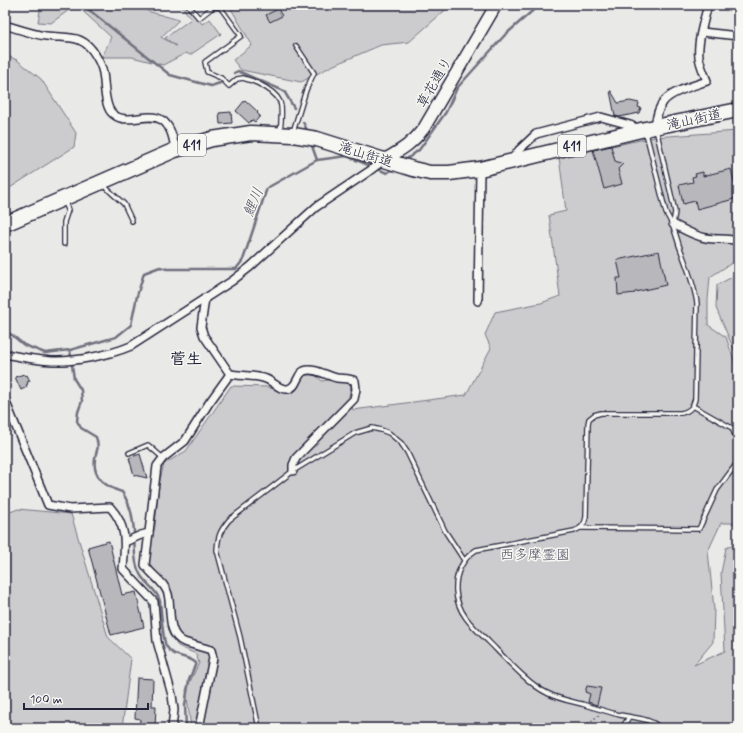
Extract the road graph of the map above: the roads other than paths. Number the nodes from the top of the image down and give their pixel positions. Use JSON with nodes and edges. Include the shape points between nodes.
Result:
{"nodes":[{"id":1,"x":188,"y":5,"type":"edge"},
{"id":2,"x":496,"y":5,"type":"edge"},
{"id":3,"x":708,"y":5,"type":"edge"},
{"id":4,"x":5,"y":25,"type":"edge"},
{"id":5,"x":702,"y":32,"type":"junction"},
{"id":6,"x":738,"y":36,"type":"edge"},
{"id":7,"x":296,"y":46,"type":"dead end"},
{"id":8,"x":738,"y":110,"type":"edge"},
{"id":9,"x":647,"y":129,"type":"junction"},
{"id":10,"x":286,"y":134,"type":"junction"},
{"id":11,"x":175,"y":150,"type":"junction"},
{"id":12,"x":510,"y":161,"type":"junction"},
{"id":13,"x":384,"y":162,"type":"junction"},
{"id":14,"x":480,"y":169,"type":"junction"},
{"id":15,"x":101,"y":183,"type":"junction"},
{"id":16,"x":64,"y":199,"type":"junction"},
{"id":17,"x":132,"y":221,"type":"dead end"},
{"id":18,"x":5,"y":224,"type":"edge"},
{"id":19,"x":673,"y":224,"type":"junction"},
{"id":20,"x":738,"y":241,"type":"edge"},
{"id":21,"x":64,"y":244,"type":"dead end"},
{"id":22,"x":205,"y":298,"type":"junction"},
{"id":23,"x":478,"y":301,"type":"dead end"},
{"id":24,"x":5,"y":354,"type":"edge"},
{"id":25,"x":230,"y":374,"type":"junction"},
{"id":26,"x":5,"y":400,"type":"edge"},
{"id":27,"x":693,"y":406,"type":"junction"},
{"id":28,"x":738,"y":442,"type":"edge"},
{"id":29,"x":129,"y":453,"type":"dead end"},
{"id":30,"x":163,"y":458,"type":"junction"},
{"id":31,"x":738,"y":460,"type":"edge"},
{"id":32,"x":293,"y":471,"type":"junction"},
{"id":33,"x":581,"y":528,"type":"junction"},
{"id":34,"x":149,"y":533,"type":"junction"},
{"id":35,"x":125,"y":542,"type":"junction"},
{"id":36,"x":464,"y":560,"type":"junction"},
{"id":37,"x":629,"y":717,"type":"junction"},
{"id":38,"x":172,"y":728,"type":"edge"},
{"id":39,"x":199,"y":728,"type":"edge"},
{"id":40,"x":259,"y":728,"type":"edge"},
{"id":41,"x":622,"y":728,"type":"edge"},
{"id":42,"x":660,"y":728,"type":"edge"}],
"edges":[{"from":1,"to":10,"type":"lane","via":[[199,18],[213,7],[220,8],[241,36],[205,62],[206,72],[221,78],[230,86],[242,78],[273,92],[282,105]]},
{"from":2,"to":13,"type":"street","name":"草花通り","via":[[424,128],[409,145]]},
{"from":3,"to":5,"type":"street"},
{"from":4,"to":11,"type":"street","via":[[45,36],[70,37],[88,45],[103,72],[110,112],[124,119],[151,116],[161,121],[170,128]]},
{"from":5,"to":6,"type":"street"},
{"from":5,"to":9,"type":"street","via":[[699,59],[707,81],[673,94],[664,101]]},
{"from":7,"to":10,"type":"lane","via":[[314,73]]},
{"from":8,"to":9,"type":"highway","name":"滝山街道","number":"411"},
{"from":9,"to":12,"type":"highway","name":"滝山街道","number":"411"},
{"from":9,"to":12,"type":"street","via":[[601,117],[536,134]]},
{"from":9,"to":19,"type":"lane","via":[[666,213]]},
{"from":9,"to":19,"type":"lane","via":[[675,212]]},
{"from":10,"to":11,"type":"highway","name":"滝山街道","number":"411","via":[[252,133],[212,139]]},
{"from":10,"to":13,"type":"highway","name":"滝山街道","number":"411","via":[[318,139]]},
{"from":11,"to":15,"type":"highway","name":"滝山街道","number":"411"},
{"from":12,"to":14,"type":"highway","name":"滝山街道","number":"411"},
{"from":13,"to":14,"type":"highway","name":"滝山街道","number":"411","via":[[430,173]]},
{"from":13,"to":22,"type":"street","via":[[316,207],[250,267]]},
{"from":14,"to":23,"type":"street"},
{"from":15,"to":16,"type":"highway","name":"滝山街道","number":"411"},
{"from":15,"to":17,"type":"lane","via":[[124,204]]},
{"from":16,"to":18,"type":"highway","name":"滝山街道","number":"411"},
{"from":16,"to":21,"type":"lane","via":[[68,210],[64,222]]},
{"from":19,"to":20,"type":"street","via":[[706,238]]},
{"from":19,"to":27,"type":"lane","via":[[697,303]]},
{"from":22,"to":24,"type":"street","via":[[131,346],[119,351],[64,360],[43,360]]},
{"from":22,"to":25,"type":"street","via":[[201,327],[204,336]]},
{"from":25,"to":30,"type":"street","via":[[185,441]]},
{"from":25,"to":32,"type":"street","via":[[264,378],[280,388],[288,389],[294,387],[305,371],[355,381],[354,399],[296,458]]},
{"from":26,"to":35,"type":"street","via":[[48,505],[70,509],[110,507],[118,517]]},
{"from":27,"to":28,"type":"lane","via":[[732,428]]},
{"from":27,"to":33,"type":"lane","via":[[687,412],[681,413],[601,413],[589,418],[586,522]]},
{"from":29,"to":30,"type":"lane","via":[[148,445]]},
{"from":30,"to":34,"type":"street","via":[[157,466]]},
{"from":31,"to":33,"type":"lane","via":[[717,490],[699,529]]},
{"from":32,"to":36,"type":"lane","via":[[354,433],[372,428],[389,433],[408,452],[445,531]]},
{"from":32,"to":40,"type":"lane","via":[[229,520],[220,530],[218,540],[218,556],[240,637]]},
{"from":33,"to":36,"type":"lane","via":[[476,550]]},
{"from":34,"to":35,"type":"street"},
{"from":34,"to":39,"type":"street","via":[[145,565],[168,594],[173,632],[183,641],[211,650],[213,658]]},
{"from":35,"to":38,"type":"street","via":[[123,569],[154,602],[157,641],[172,695]]},
{"from":36,"to":37,"type":"lane","via":[[459,569],[456,585],[456,598],[461,612],[514,668],[546,693]]},
{"from":37,"to":41,"type":"lane"},
{"from":37,"to":42,"type":"lane","via":[[648,720]]}]}
